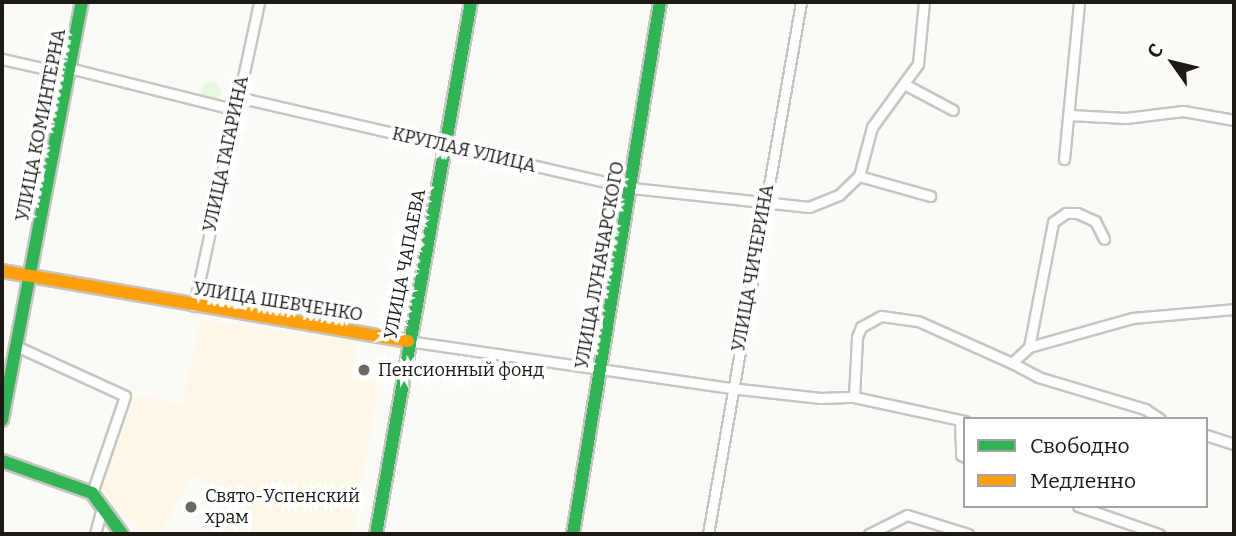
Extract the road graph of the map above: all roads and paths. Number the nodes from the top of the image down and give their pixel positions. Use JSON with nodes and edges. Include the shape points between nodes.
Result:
{"nodes":[{"id":1,"x":82,"y":2,"type":"edge"},
{"id":2,"x":259,"y":2,"type":"edge"},
{"id":3,"x":471,"y":2,"type":"edge"},
{"id":4,"x":660,"y":2,"type":"edge"},
{"id":5,"x":801,"y":2,"type":"edge"},
{"id":6,"x":924,"y":2,"type":"edge"},
{"id":7,"x":1079,"y":2,"type":"edge"},
{"id":8,"x":2,"y":59,"type":"edge"},
{"id":9,"x":69,"y":71,"type":"junction"},
{"id":10,"x":906,"y":85,"type":"junction"},
{"id":11,"x":237,"y":97,"type":"junction"},
{"id":12,"x":953,"y":110,"type":"dead end"},
{"id":13,"x":1069,"y":115,"type":"junction"},
{"id":14,"x":1234,"y":120,"type":"edge"},
{"id":15,"x":446,"y":147,"type":"junction"},
{"id":16,"x":1064,"y":159,"type":"dead end"},
{"id":17,"x":859,"y":176,"type":"junction"},
{"id":18,"x":632,"y":188,"type":"junction"},
{"id":19,"x":930,"y":195,"type":"dead end"},
{"id":20,"x":765,"y":204,"type":"junction"},
{"id":21,"x":1104,"y":239,"type":"dead end"},
{"id":22,"x":2,"y":271,"type":"edge"},
{"id":23,"x":30,"y":277,"type":"junction"},
{"id":24,"x":194,"y":306,"type":"junction"},
{"id":25,"x":1234,"y":309,"type":"edge"},
{"id":26,"x":408,"y":341,"type":"junction"},
{"id":27,"x":16,"y":346,"type":"junction"},
{"id":28,"x":1029,"y":347,"type":"junction"},
{"id":29,"x":1012,"y":363,"type":"junction"},
{"id":30,"x":599,"y":370,"type":"junction"},
{"id":31,"x":730,"y":388,"type":"junction"},
{"id":32,"x":854,"y":397,"type":"junction"},
{"id":33,"x":1157,"y":417,"type":"edge"},
{"id":34,"x":2,"y":420,"type":"edge"},
{"id":35,"x":962,"y":421,"type":"edge"},
{"id":36,"x":1208,"y":436,"type":"edge"},
{"id":37,"x":1234,"y":444,"type":"edge"},
{"id":38,"x":963,"y":456,"type":"edge"},
{"id":39,"x":2,"y":461,"type":"edge"},
{"id":40,"x":92,"y":493,"type":"junction"},
{"id":41,"x":102,"y":507,"type":"junction"},
{"id":42,"x":1083,"y":508,"type":"edge"},
{"id":43,"x":95,"y":534,"type":"edge"},
{"id":44,"x":122,"y":534,"type":"edge"},
{"id":45,"x":376,"y":534,"type":"edge"},
{"id":46,"x":573,"y":534,"type":"edge"},
{"id":47,"x":708,"y":534,"type":"edge"},
{"id":48,"x":869,"y":534,"type":"edge"},
{"id":49,"x":968,"y":534,"type":"edge"},
{"id":50,"x":1159,"y":534,"type":"edge"}],
"edges":[{"from":1,"to":9,"type":"main road","name":"УЛИЦА КОМИНТЕРНА"},
{"from":2,"to":11,"type":"street","name":"УЛИЦА ГАГАРИНА"},
{"from":3,"to":15,"type":"main road","name":"УЛИЦА ЧАПАЕВА"},
{"from":4,"to":18,"type":"main road","name":"УЛИЦА ЛУНАЧАРСКОГО"},
{"from":5,"to":20,"type":"street","name":"УЛИЦА ЧИЧЕРИНА"},
{"from":6,"to":10,"type":"street","via":[[918,64]]},
{"from":7,"to":13,"type":"street"},
{"from":8,"to":9,"type":"street","name":"КРУГЛАЯ УЛИЦА"},
{"from":9,"to":11,"type":"street","name":"КРУГЛАЯ УЛИЦА","via":[[228,108]]},
{"from":9,"to":23,"type":"main road","name":"УЛИЦА КОМИНТЕРНА"},
{"from":10,"to":12,"type":"street"},
{"from":10,"to":17,"type":"street","via":[[872,127]]},
{"from":11,"to":15,"type":"street","name":"КРУГЛАЯ УЛИЦА"},
{"from":11,"to":24,"type":"street","name":"УЛИЦА ГАГАРИНА"},
{"from":13,"to":14,"type":"street","via":[[1126,118],[1183,111]]},
{"from":13,"to":16,"type":"street"},
{"from":15,"to":18,"type":"street","name":"КРУГЛАЯ УЛИЦА"},
{"from":15,"to":26,"type":"main road","name":"УЛИЦА ЧАПАЕВА"},
{"from":17,"to":19,"type":"street"},
{"from":17,"to":20,"type":"street","name":"КРУГЛАЯ УЛИЦА","via":[[839,195],[809,207]]},
{"from":18,"to":20,"type":"street","name":"КРУГЛАЯ УЛИЦА"},
{"from":18,"to":30,"type":"main road","name":"УЛИЦА ЛУНАЧАРСКОГО"},
{"from":20,"to":31,"type":"street","name":"УЛИЦА ЧИЧЕРИНА"},
{"from":21,"to":28,"type":"street","via":[[1095,221],[1077,213],[1066,213],[1053,222]]},
{"from":22,"to":23,"type":"main road","name":"УЛИЦА ШЕВЧЕНКО"},
{"from":23,"to":24,"type":"main road","name":"УЛИЦА ШЕВЧЕНКО"},
{"from":23,"to":27,"type":"main road","name":"УЛИЦА КОМИНТЕРНА"},
{"from":24,"to":26,"type":"main road","name":"УЛИЦА ШЕВЧЕНКО"},
{"from":25,"to":28,"type":"street","via":[[1132,318]]},
{"from":26,"to":30,"type":"street","name":"УЛИЦА ШЕВЧЕНКО"},
{"from":26,"to":45,"type":"main road","name":"УЛИЦА ЧАПАЕВА"},
{"from":27,"to":34,"type":"main road","name":"УЛИЦА КОМИНТЕРНА"},
{"from":27,"to":40,"type":"street","via":[[125,396]]},
{"from":28,"to":29,"type":"street"},
{"from":29,"to":32,"type":"street","via":[[918,321],[881,316],[861,327],[856,337]]},
{"from":29,"to":33,"type":"street","via":[[1038,377],[1145,409]]},
{"from":30,"to":31,"type":"street","name":"УЛИЦА ШЕВЧЕНКО"},
{"from":30,"to":46,"type":"main road","name":"УЛИЦА ЛУНАЧАРСКОГО"},
{"from":31,"to":32,"type":"street","name":"УЛИЦА ШЕВЧЕНКО"},
{"from":31,"to":47,"type":"street","name":"УЛИЦА ЧИЧЕРИНА"},
{"from":32,"to":35,"type":"street","name":"УЛИЦА ШЕВЧЕНКО"},
{"from":35,"to":38,"type":"street"},
{"from":36,"to":37,"type":"street"},
{"from":39,"to":40,"type":"main road"},
{"from":40,"to":41,"type":"main road"},
{"from":41,"to":43,"type":"street"},
{"from":41,"to":44,"type":"main road"},
{"from":42,"to":50,"type":"street"},
{"from":48,"to":49,"type":"street","via":[[907,515]]}]}
